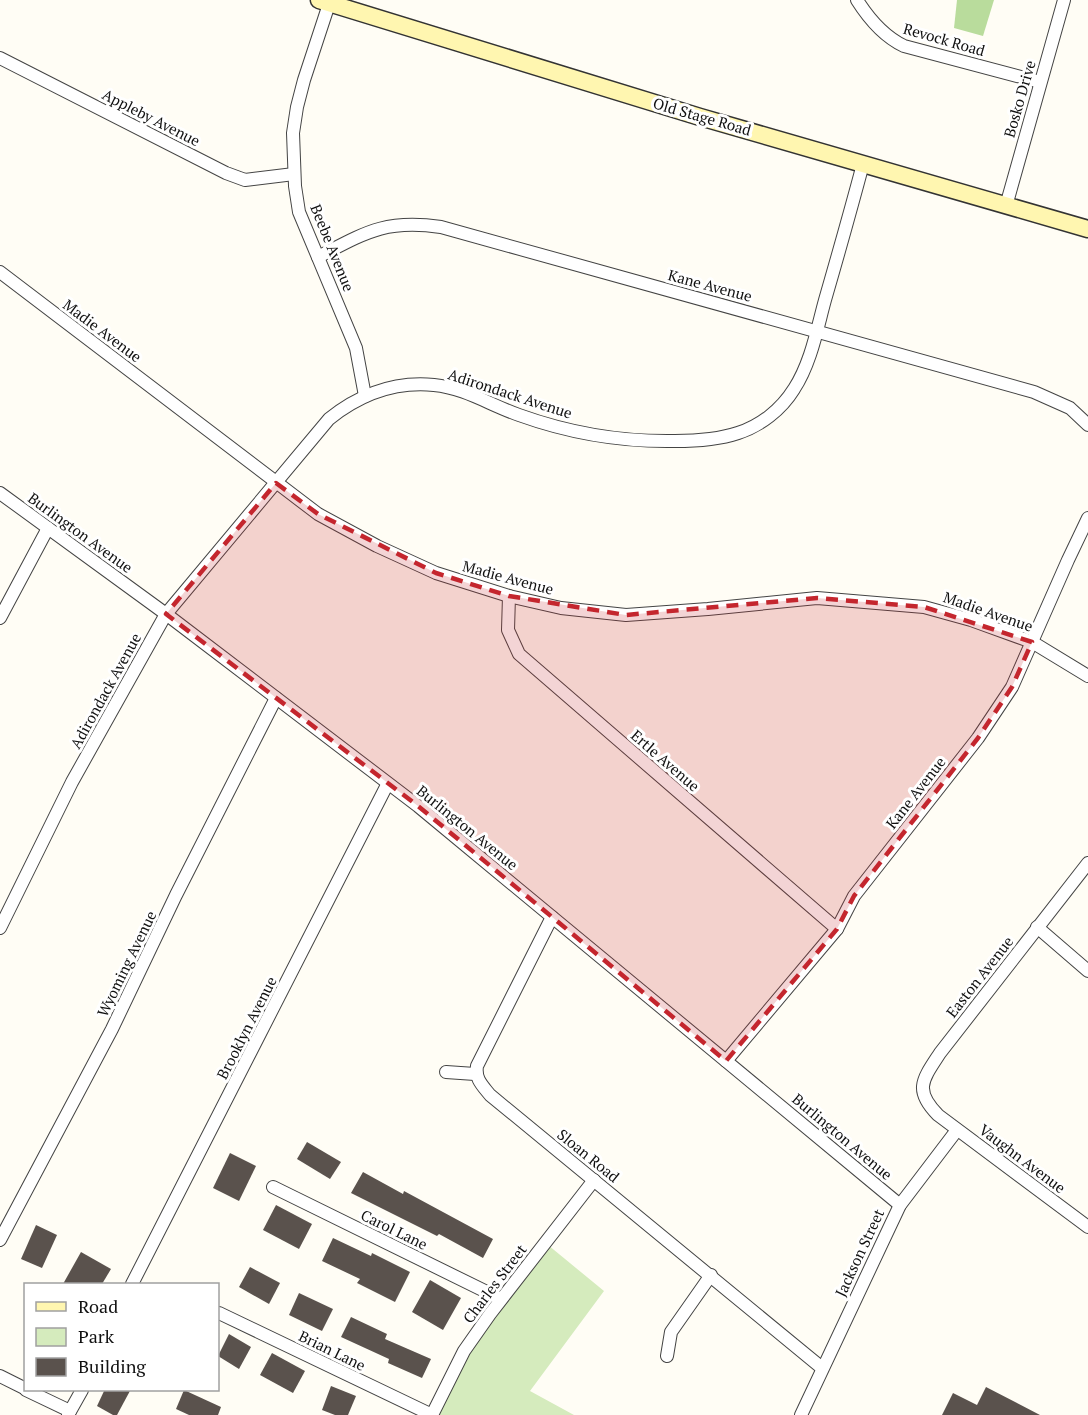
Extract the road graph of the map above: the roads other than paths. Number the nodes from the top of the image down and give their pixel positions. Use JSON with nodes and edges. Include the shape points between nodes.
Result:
{"nodes":[{"id":1,"x":857,"y":0,"type":"edge"},
{"id":2,"x":1064,"y":0,"type":"edge"},
{"id":3,"x":324,"y":2,"type":"edge"},
{"id":4,"x":0,"y":58,"type":"edge"},
{"id":5,"x":1040,"y":82,"type":"junction"},
{"id":6,"x":863,"y":164,"type":"junction"},
{"id":7,"x":294,"y":174,"type":"junction"},
{"id":8,"x":1006,"y":206,"type":"junction"},
{"id":9,"x":1088,"y":229,"type":"edge"},
{"id":10,"x":318,"y":257,"type":"junction"},
{"id":11,"x":0,"y":272,"type":"edge"},
{"id":12,"x":817,"y":330,"type":"junction"},
{"id":13,"x":365,"y":396,"type":"junction"},
{"id":14,"x":1088,"y":425,"type":"edge"},
{"id":15,"x":276,"y":483,"type":"junction"},
{"id":16,"x":0,"y":493,"type":"edge"},
{"id":17,"x":1088,"y":518,"type":"edge"},
{"id":18,"x":48,"y":528,"type":"junction"},
{"id":19,"x":509,"y":596,"type":"junction"},
{"id":20,"x":165,"y":614,"type":"junction"},
{"id":21,"x":0,"y":618,"type":"edge"},
{"id":22,"x":1032,"y":642,"type":"junction"},
{"id":23,"x":1088,"y":676,"type":"edge"},
{"id":24,"x":276,"y":698,"type":"junction"},
{"id":25,"x":387,"y":785,"type":"junction"},
{"id":26,"x":1088,"y":863,"type":"edge"},
{"id":27,"x":552,"y":917,"type":"junction"},
{"id":28,"x":1037,"y":927,"type":"junction"},
{"id":29,"x":0,"y":928,"type":"edge"},
{"id":30,"x":837,"y":929,"type":"junction"},
{"id":31,"x":1088,"y":971,"type":"edge"},
{"id":32,"x":726,"y":1061,"type":"junction"},
{"id":33,"x":446,"y":1072,"type":"dead end"},
{"id":34,"x":476,"y":1074,"type":"junction"},
{"id":35,"x":938,"y":1115,"type":"joint"},
{"id":36,"x":957,"y":1130,"type":"junction"},
{"id":37,"x":594,"y":1180,"type":"junction"},
{"id":38,"x":273,"y":1187,"type":"dead end"},
{"id":39,"x":900,"y":1204,"type":"junction"},
{"id":40,"x":1088,"y":1227,"type":"edge"},
{"id":41,"x":0,"y":1240,"type":"edge"},
{"id":42,"x":711,"y":1275,"type":"junction"},
{"id":43,"x":133,"y":1283,"type":"edge"},
{"id":44,"x":501,"y":1299,"type":"junction"},
{"id":45,"x":219,"y":1313,"type":"dead end"},
{"id":46,"x":667,"y":1356,"type":"dead end"},
{"id":47,"x":822,"y":1368,"type":"junction"},
{"id":48,"x":0,"y":1376,"type":"edge"},
{"id":49,"x":24,"y":1388,"type":"edge"},
{"id":50,"x":30,"y":1391,"type":"edge"},
{"id":51,"x":81,"y":1391,"type":"edge"},
{"id":52,"x":69,"y":1413,"type":"edge"},
{"id":53,"x":432,"y":1415,"type":"edge"},
{"id":54,"x":801,"y":1415,"type":"edge"}],
"edges":[{"from":1,"to":5,"type":"street","name":"Revock Road","via":[[877,27],[904,46]]},
{"from":2,"to":5,"type":"street","name":"Bosko Drive"},
{"from":3,"to":6,"type":"main road","name":"Old Stage Road"},
{"from":3,"to":7,"type":"street","name":"Beebe Avenue","via":[[297,107]]},
{"from":4,"to":7,"type":"street","name":"Appleby Avenue","via":[[226,173],[245,180]]},
{"from":5,"to":8,"type":"street","name":"Bosko Drive"},
{"from":6,"to":8,"type":"main road","name":"Old Stage Road"},
{"from":6,"to":12,"type":"street","name":"Adirondack Avenue"},
{"from":7,"to":10,"type":"street","name":"Beebe Avenue","via":[[299,212]]},
{"from":8,"to":9,"type":"main road","name":"Old Stage Road"},
{"from":10,"to":12,"type":"street","name":"Kane Avenue","via":[[367,231],[396,225],[441,227]]},
{"from":10,"to":13,"type":"street","name":"Beebe Avenue","via":[[356,348]]},
{"from":11,"to":15,"type":"street","name":"Madie Avenue"},
{"from":12,"to":13,"type":"street","name":"Adirondack Avenue","via":[[800,380],[779,408],[750,428],[717,439],[647,441],[603,437],[560,428],[460,390],[433,385],[405,385]]},
{"from":12,"to":14,"type":"street","name":"Kane Avenue","via":[[1034,392],[1070,408]]},
{"from":13,"to":15,"type":"street","name":"Adirondack Avenue","via":[[329,419]]},
{"from":15,"to":19,"type":"street","name":"Madie Avenue","via":[[318,514],[377,546],[436,573]]},
{"from":15,"to":20,"type":"street","name":"Adirondack Avenue"},
{"from":16,"to":18,"type":"street","name":"Burlington Avenue"},
{"from":17,"to":22,"type":"street","name":"Kane Avenue"},
{"from":18,"to":20,"type":"street","name":"Burlington Avenue"},
{"from":18,"to":21,"type":"street"},
{"from":19,"to":22,"type":"street","name":"Madie Avenue","via":[[561,608],[626,615],[817,598],[870,601],[924,607]]},
{"from":19,"to":30,"type":"street","name":"Ertle Avenue","via":[[508,630],[519,654]]},
{"from":20,"to":24,"type":"street","name":"Burlington Avenue"},
{"from":20,"to":29,"type":"street","name":"Adirondack Avenue","via":[[72,782]]},
{"from":22,"to":23,"type":"street","name":"Madie Avenue"},
{"from":22,"to":30,"type":"street","name":"Kane Avenue","via":[[1012,687],[978,738],[854,896]]},
{"from":24,"to":25,"type":"street","name":"Burlington Avenue"},
{"from":24,"to":41,"type":"street","name":"Wyoming Avenue","via":[[112,1029]]},
{"from":25,"to":27,"type":"street","name":"Burlington Avenue"},
{"from":25,"to":43,"type":"street","name":"Brooklyn Avenue"},
{"from":26,"to":28,"type":"street","name":"Easton Avenue"},
{"from":27,"to":32,"type":"street","name":"Burlington Avenue"},
{"from":27,"to":34,"type":"street"},
{"from":28,"to":31,"type":"street"},
{"from":28,"to":35,"type":"street","name":"Easton Avenue","via":[[926,1075],[922,1084],[924,1099]]},
{"from":30,"to":32,"type":"street","name":"Kane Avenue"},
{"from":32,"to":39,"type":"street","name":"Burlington Avenue"},
{"from":33,"to":34,"type":"street"},
{"from":34,"to":37,"type":"street","name":"Sloan Road","via":[[490,1095]]},
{"from":35,"to":36,"type":"street","name":"Vaughn Avenue"},
{"from":36,"to":39,"type":"street","name":"Jackson Street"},
{"from":36,"to":40,"type":"street","name":"Vaughn Avenue"},
{"from":37,"to":42,"type":"street","name":"Sloan Road"},
{"from":37,"to":44,"type":"street","name":"Charles Street"},
{"from":38,"to":44,"type":"street","name":"Carol Lane"},
{"from":39,"to":47,"type":"street","name":"Jackson Street"},
{"from":42,"to":46,"type":"street","via":[[671,1332]]},
{"from":42,"to":47,"type":"street","name":"Sloan Road"},
{"from":44,"to":53,"type":"street","name":"Charles Street","via":[[464,1351]]},
{"from":45,"to":53,"type":"street","name":"Brian Lane"},
{"from":47,"to":54,"type":"street","name":"Jackson Street"},
{"from":48,"to":49,"type":"street"},
{"from":50,"to":52,"type":"street"},
{"from":51,"to":52,"type":"street"}]}
